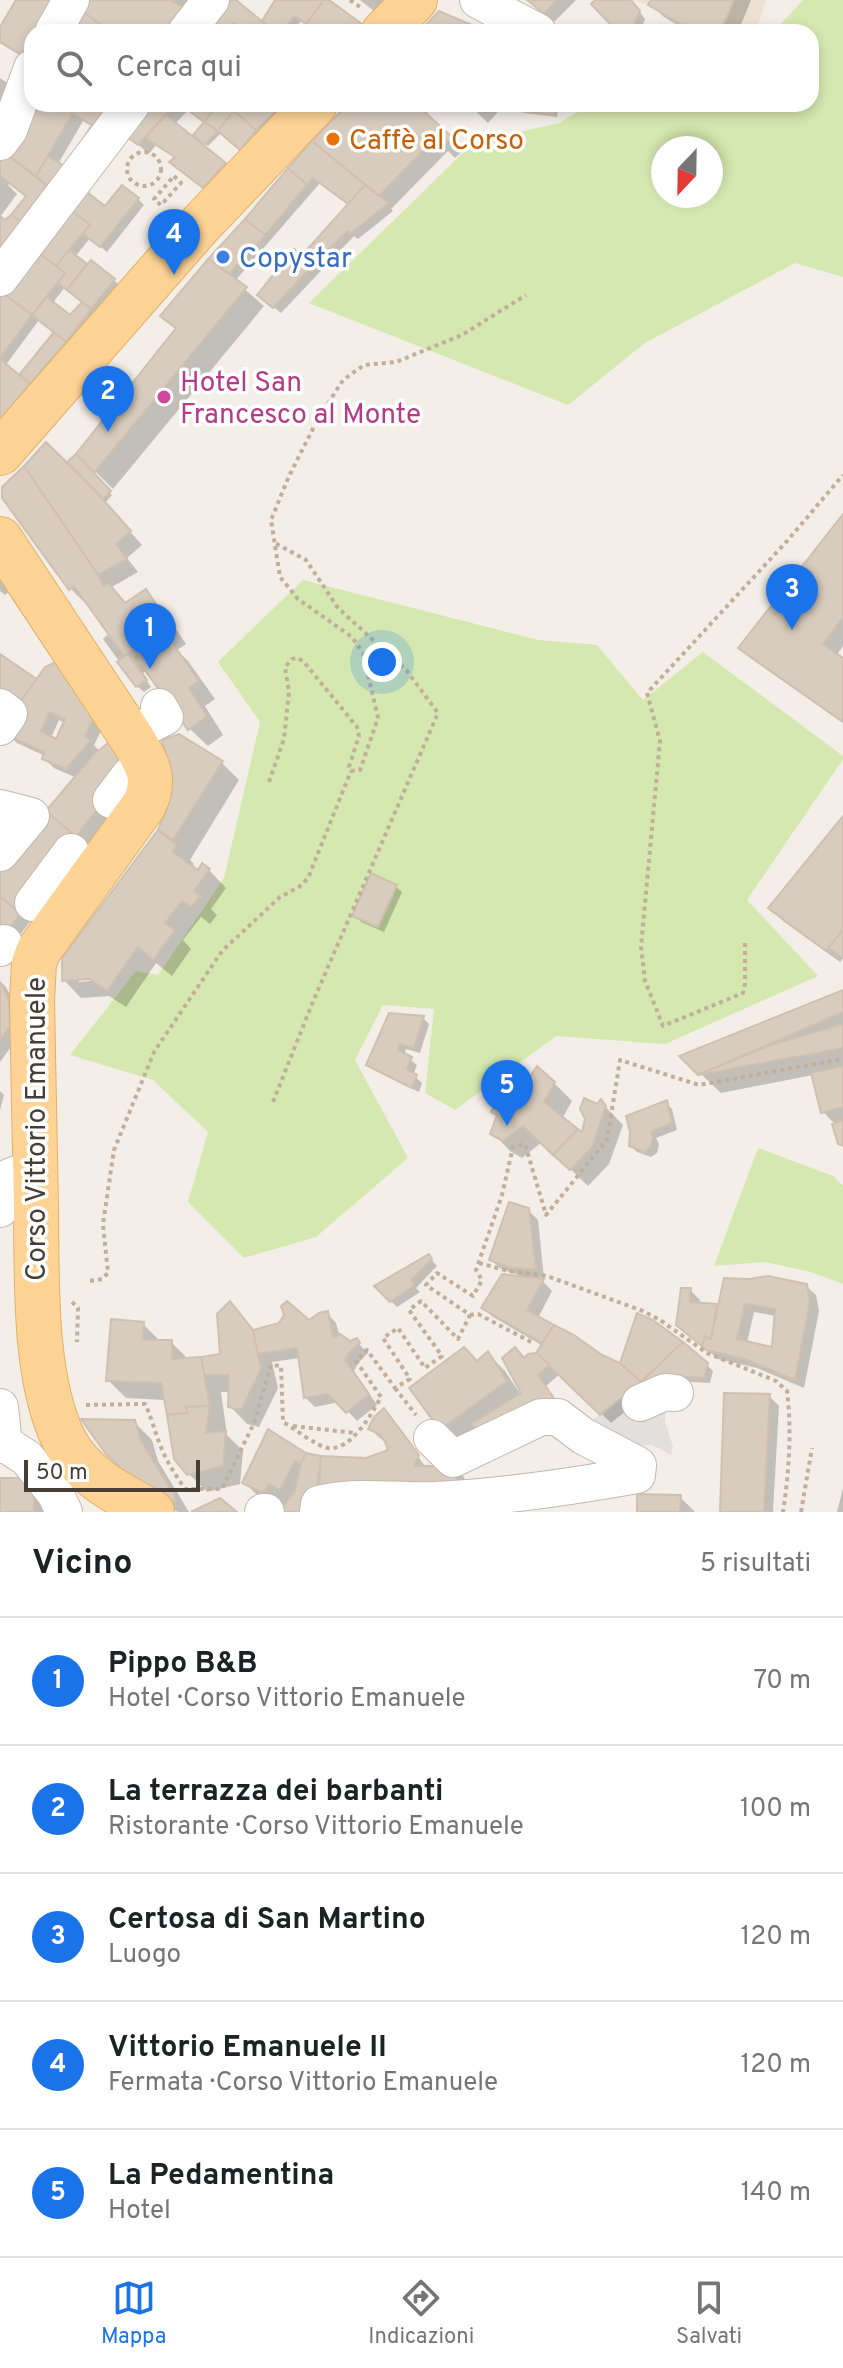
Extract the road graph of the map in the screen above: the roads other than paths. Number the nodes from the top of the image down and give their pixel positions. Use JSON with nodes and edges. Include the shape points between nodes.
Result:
{"nodes":[{"id":1,"x":71,"y":0,"type":"edge"},
{"id":2,"x":211,"y":0,"type":"edge"},
{"id":3,"x":415,"y":0,"type":"edge"},
{"id":4,"x":478,"y":0,"type":"edge"},
{"id":5,"x":372,"y":20,"type":"edge"},
{"id":6,"x":58,"y":24,"type":"edge"},
{"id":7,"x":192,"y":24,"type":"edge"},
{"id":8,"x":523,"y":24,"type":"edge"},
{"id":9,"x":24,"y":90,"type":"edge"},
{"id":10,"x":126,"y":112,"type":"edge"},
{"id":11,"x":307,"y":112,"type":"edge"},
{"id":12,"x":0,"y":142,"type":"edge"},
{"id":13,"x":0,"y":278,"type":"edge"},
{"id":14,"x":0,"y":453,"type":"edge"},
{"id":15,"x":0,"y":539,"type":"edge"},
{"id":16,"x":16,"y":812,"type":"edge"},
{"id":17,"x":71,"y":852,"type":"dead end"},
{"id":18,"x":0,"y":853,"type":"edge"},
{"id":19,"x":33,"y":903,"type":"dead end"},
{"id":20,"x":34,"y":1172,"type":"junction"},
{"id":21,"x":0,"y":1209,"type":"edge"},
{"id":22,"x":675,"y":1393,"type":"dead end"},
{"id":23,"x":640,"y":1403,"type":"dead end"},
{"id":24,"x":426,"y":1429,"type":"road end"},
{"id":25,"x":1,"y":1431,"type":"edge"},
{"id":26,"x":64,"y":1512,"type":"edge"},
{"id":27,"x":152,"y":1512,"type":"edge"},
{"id":28,"x":318,"y":1512,"type":"edge"}],
"edges":[{"from":1,"to":6,"type":"street"},
{"from":2,"to":7,"type":"street"},
{"from":3,"to":5,"type":"main road"},
{"from":4,"to":8,"type":"street"},
{"from":9,"to":12,"type":"street"},
{"from":10,"to":13,"type":"street"},
{"from":11,"to":14,"type":"main road","via":[[198,227]]},
{"from":15,"to":20,"type":"main road","name":"Corso Vittorio Emanuele","via":[[133,754],[143,757],[151,783],[144,805],[34,963]]},
{"from":16,"to":18,"type":"street"},
{"from":17,"to":19,"type":"street"},
{"from":20,"to":21,"type":"street","via":[[6,1179]]},
{"from":20,"to":27,"type":"main road","name":"Corso Vittorio Emanuele","via":[[36,1295],[54,1416],[65,1442],[93,1477]]},
{"from":22,"to":23,"type":"street"},
{"from":24,"to":28,"type":"street","via":[[453,1459],[541,1417],[558,1417],[638,1465],[637,1475],[492,1497],[335,1500],[319,1504]]},
{"from":25,"to":26,"type":"street","via":[[56,1495]]}]}
